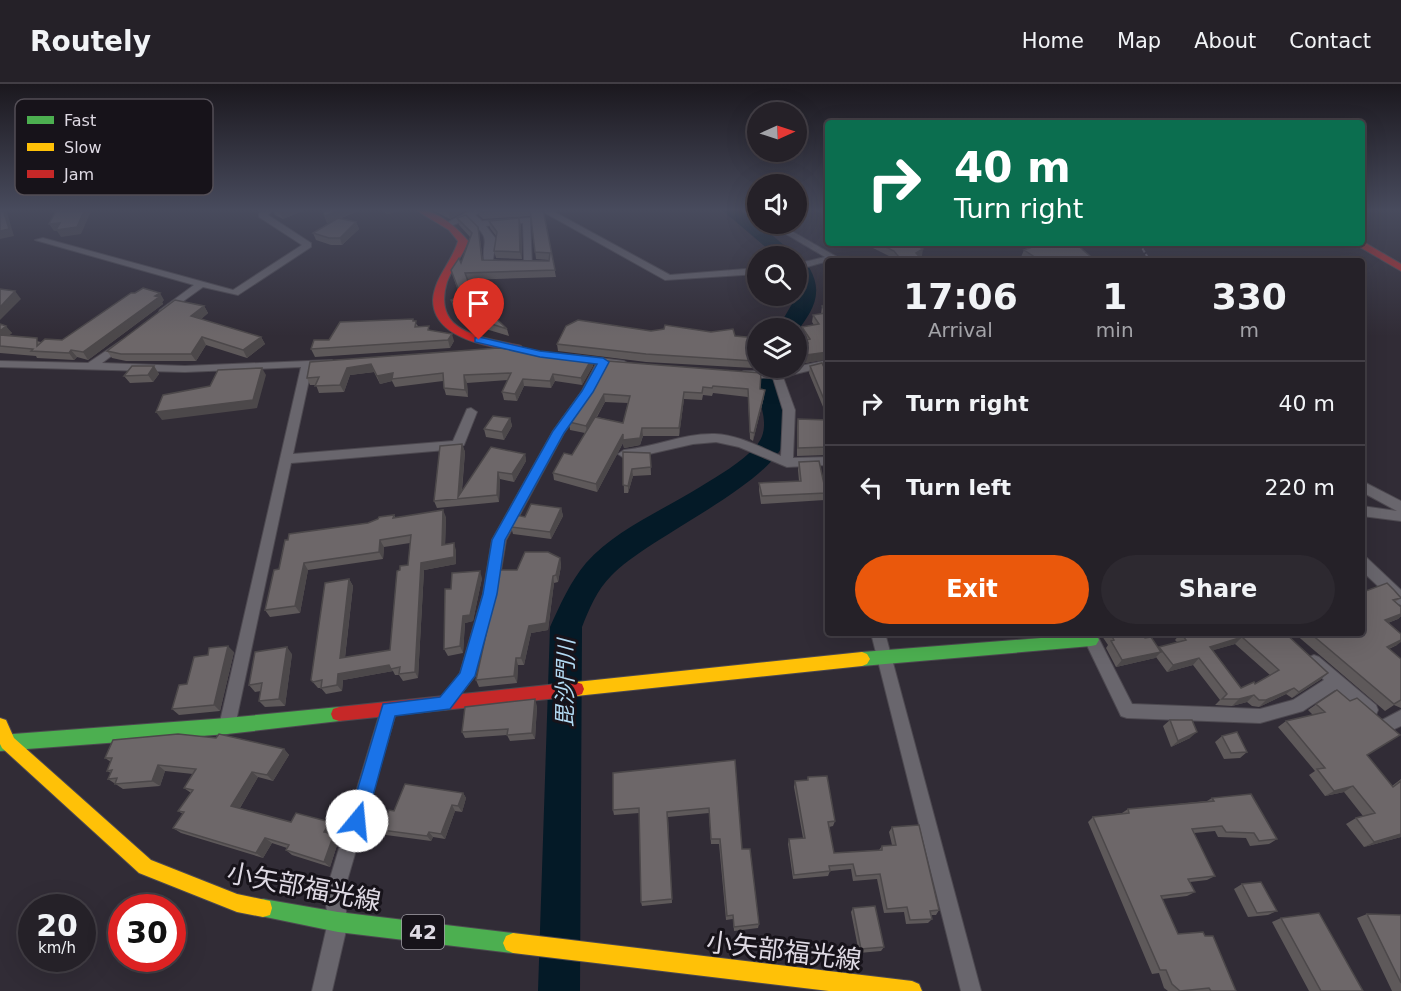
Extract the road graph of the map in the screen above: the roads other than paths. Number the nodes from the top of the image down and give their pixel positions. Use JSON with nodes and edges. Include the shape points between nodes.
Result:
{"nodes":[{"id":1,"x":81,"y":251,"type":"edge"},
{"id":2,"x":298,"y":251,"type":"edge"},
{"id":3,"x":461,"y":251,"type":"edge"},
{"id":4,"x":490,"y":251,"type":"edge"},
{"id":5,"x":532,"y":251,"type":"edge"},
{"id":6,"x":619,"y":251,"type":"edge"},
{"id":7,"x":1372,"y":251,"type":"edge"},
{"id":8,"x":825,"y":262,"type":"edge"},
{"id":9,"x":807,"y":265,"type":"edge"},
{"id":10,"x":1401,"y":268,"type":"edge"},
{"id":11,"x":747,"y":272,"type":"edge"},
{"id":12,"x":201,"y":284,"type":"junction"},
{"id":13,"x":154,"y":319,"type":"edge"},
{"id":14,"x":136,"y":332,"type":"edge"},
{"id":15,"x":470,"y":352,"type":"edge"},
{"id":16,"x":561,"y":357,"type":"edge"},
{"id":17,"x":342,"y":361,"type":"edge"},
{"id":18,"x":603,"y":362,"type":"junction"},
{"id":19,"x":0,"y":364,"type":"edge"},
{"id":20,"x":306,"y":364,"type":"junction"},
{"id":21,"x":825,"y":364,"type":"edge"},
{"id":22,"x":636,"y":366,"type":"edge"},
{"id":23,"x":90,"y":367,"type":"junction"},
{"id":24,"x":807,"y":368,"type":"edge"},
{"id":25,"x":733,"y":373,"type":"edge"},
{"id":26,"x":747,"y":374,"type":"edge"},
{"id":27,"x":778,"y":378,"type":"edge"},
{"id":28,"x":471,"y":412,"type":"dead end"},
{"id":29,"x":624,"y":454,"type":"edge"},
{"id":30,"x":286,"y":459,"type":"junction"},
{"id":31,"x":825,"y":461,"type":"edge"},
{"id":32,"x":787,"y":463,"type":"junction"},
{"id":33,"x":1365,"y":488,"type":"edge"},
{"id":34,"x":1401,"y":507,"type":"edge"},
{"id":35,"x":1365,"y":511,"type":"edge"},
{"id":36,"x":1401,"y":516,"type":"edge"},
{"id":37,"x":1365,"y":565,"type":"edge"},
{"id":38,"x":1401,"y":599,"type":"edge"},
{"id":39,"x":879,"y":636,"type":"edge"},
{"id":40,"x":1089,"y":636,"type":"edge"},
{"id":41,"x":1031,"y":639,"type":"edge"},
{"id":42,"x":1304,"y":653,"type":"edge"},
{"id":43,"x":885,"y":657,"type":"junction"},
{"id":44,"x":1336,"y":681,"type":"junction"},
{"id":45,"x":444,"y":703,"type":"junction"},
{"id":46,"x":389,"y":709,"type":"junction"},
{"id":47,"x":1394,"y":721,"type":"edge"},
{"id":48,"x":0,"y":724,"type":"edge"},
{"id":49,"x":227,"y":726,"type":"junction"},
{"id":50,"x":1401,"y":737,"type":"edge"},
{"id":51,"x":4,"y":743,"type":"edge"},
{"id":52,"x":338,"y":922,"type":"junction"},
{"id":53,"x":322,"y":991,"type":"edge"},
{"id":54,"x":912,"y":991,"type":"edge"},
{"id":55,"x":971,"y":991,"type":"edge"}],
"edges":[{"from":1,"to":12,"type":"street"},
{"from":2,"to":12,"type":"street","via":[[234,293]]},
{"from":3,"to":15,"type":"street","via":[[443,278],[437,298],[441,316],[467,338],[523,350]]},
{"from":4,"to":5,"type":"street","via":[[489,263],[534,264]]},
{"from":6,"to":11,"type":"street","via":[[668,278]]},
{"from":7,"to":10,"type":"street"},
{"from":8,"to":9,"type":"street"},
{"from":12,"to":13,"type":"street"},
{"from":14,"to":23,"type":"street"},
{"from":16,"to":18,"type":"street"},
{"from":17,"to":20,"type":"street"},
{"from":18,"to":22,"type":"street"},
{"from":18,"to":45,"type":"street","via":[[559,431],[499,540],[490,594],[467,676]]},
{"from":19,"to":23,"type":"street"},
{"from":20,"to":23,"type":"street","via":[[184,369]]},
{"from":20,"to":30,"type":"street"},
{"from":21,"to":24,"type":"street"},
{"from":25,"to":26,"type":"street"},
{"from":27,"to":32,"type":"street","via":[[789,410]]},
{"from":28,"to":30,"type":"street","via":[[458,445]]},
{"from":29,"to":32,"type":"street","via":[[718,438]]},
{"from":30,"to":49,"type":"street"},
{"from":31,"to":32,"type":"street"},
{"from":33,"to":34,"type":"street"},
{"from":35,"to":36,"type":"street"},
{"from":37,"to":38,"type":"street"},
{"from":39,"to":43,"type":"street"},
{"from":40,"to":41,"type":"street"},
{"from":40,"to":44,"type":"street","via":[[1127,711],[1260,716],[1297,706]]},
{"from":41,"to":43,"type":"street"},
{"from":42,"to":44,"type":"street"},
{"from":43,"to":45,"type":"street"},
{"from":43,"to":55,"type":"street"},
{"from":44,"to":47,"type":"street"},
{"from":45,"to":46,"type":"street"},
{"from":46,"to":49,"type":"street"},
{"from":46,"to":52,"type":"street","via":[[334,895]]},
{"from":47,"to":50,"type":"street"},
{"from":48,"to":51,"type":"street","name":"小矢部福光線","number":"42"},
{"from":49,"to":51,"type":"street"},
{"from":51,"to":52,"type":"street","name":"小矢部福光線","number":"42","via":[[145,867],[237,903]]},
{"from":52,"to":53,"type":"street"},
{"from":52,"to":54,"type":"street","name":"小矢部福光線","number":"42"}]}
